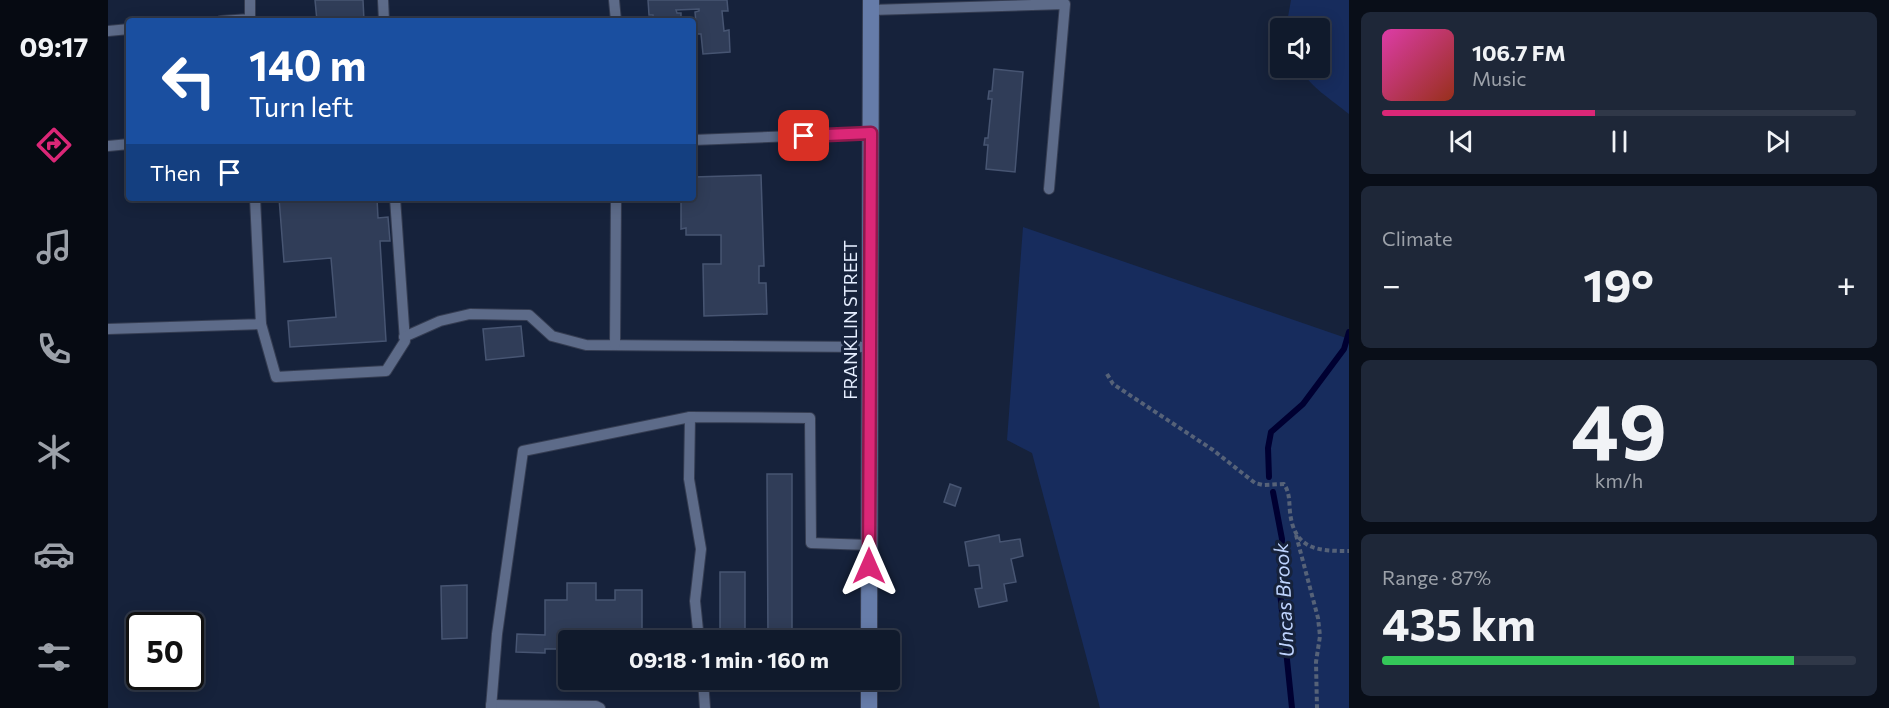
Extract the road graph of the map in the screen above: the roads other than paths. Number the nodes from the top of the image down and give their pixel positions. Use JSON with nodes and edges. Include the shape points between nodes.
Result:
{"nodes":[{"id":1,"x":250,"y":0,"type":"edge"},
{"id":2,"x":383,"y":0,"type":"edge"},
{"id":3,"x":614,"y":0,"type":"edge"},
{"id":4,"x":871,"y":5,"type":"edge"},
{"id":5,"x":250,"y":18,"type":"edge"},
{"id":6,"x":384,"y":18,"type":"edge"},
{"id":7,"x":616,"y":18,"type":"edge"},
{"id":8,"x":126,"y":29,"type":"edge"},
{"id":9,"x":108,"y":31,"type":"edge"},
{"id":10,"x":871,"y":133,"type":"junction"},
{"id":11,"x":696,"y":140,"type":"edge"},
{"id":12,"x":126,"y":144,"type":"edge"},
{"id":13,"x":108,"y":146,"type":"edge"},
{"id":14,"x":1049,"y":189,"type":"dead end"},
{"id":15,"x":255,"y":201,"type":"edge"},
{"id":16,"x":395,"y":201,"type":"edge"},
{"id":17,"x":616,"y":201,"type":"edge"},
{"id":18,"x":261,"y":324,"type":"junction"},
{"id":19,"x":108,"y":329,"type":"edge"},
{"id":20,"x":404,"y":337,"type":"junction"},
{"id":21,"x":615,"y":345,"type":"junction"},
{"id":22,"x":870,"y":347,"type":"junction"},
{"id":23,"x":690,"y":417,"type":"junction"},
{"id":24,"x":869,"y":545,"type":"junction"},
{"id":25,"x":698,"y":630,"type":"edge"},
{"id":26,"x":869,"y":630,"type":"edge"},
{"id":27,"x":704,"y":690,"type":"edge"},
{"id":28,"x":869,"y":690,"type":"edge"},
{"id":29,"x":491,"y":706,"type":"edge"},
{"id":30,"x":600,"y":708,"type":"edge"},
{"id":31,"x":705,"y":708,"type":"edge"},
{"id":32,"x":869,"y":708,"type":"edge"}],
"edges":[{"from":1,"to":5,"type":"lane"},
{"from":2,"to":6,"type":"lane"},
{"from":3,"to":7,"type":"lane"},
{"from":4,"to":10,"type":"main road","name":"FRANKLIN STREET"},
{"from":4,"to":14,"type":"lane","via":[[1065,4]]},
{"from":8,"to":9,"type":"lane"},
{"from":10,"to":11,"type":"lane"},
{"from":10,"to":22,"type":"main road","name":"FRANKLIN STREET"},
{"from":12,"to":13,"type":"lane"},
{"from":15,"to":18,"type":"lane"},
{"from":16,"to":20,"type":"lane"},
{"from":17,"to":21,"type":"lane"},
{"from":18,"to":19,"type":"lane"},
{"from":18,"to":20,"type":"lane","via":[[276,377],[386,371]]},
{"from":20,"to":21,"type":"lane","via":[[440,321],[470,314],[529,315],[552,336],[586,345]]},
{"from":21,"to":22,"type":"lane"},
{"from":22,"to":24,"type":"main road","name":"FRANKLIN STREET"},
{"from":23,"to":24,"type":"lane","via":[[810,418],[811,543]]},
{"from":23,"to":25,"type":"lane","via":[[689,479],[701,549],[695,601]]},
{"from":23,"to":29,"type":"lane","via":[[523,451],[497,634]]},
{"from":24,"to":26,"type":"main road","name":"FRANKLIN STREET"},
{"from":27,"to":31,"type":"lane"},
{"from":28,"to":32,"type":"main road"},
{"from":29,"to":30,"type":"lane"}]}
